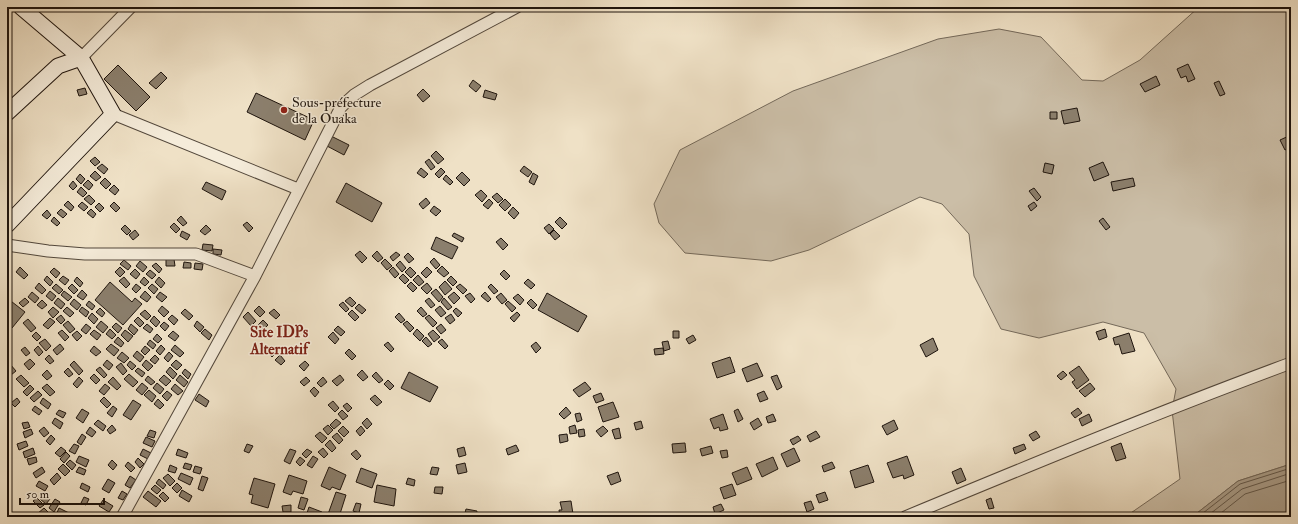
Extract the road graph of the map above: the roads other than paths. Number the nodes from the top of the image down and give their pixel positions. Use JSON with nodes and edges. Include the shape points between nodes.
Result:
{"nodes":[{"id":1,"x":21,"y":7,"type":"edge"},
{"id":2,"x":131,"y":7,"type":"edge"},
{"id":3,"x":517,"y":7,"type":"edge"},
{"id":4,"x":81,"y":58,"type":"junction"},
{"id":5,"x":7,"y":113,"type":"edge"},
{"id":6,"x":113,"y":114,"type":"junction"},
{"id":7,"x":298,"y":189,"type":"junction"},
{"id":8,"x":7,"y":225,"type":"edge"},
{"id":9,"x":7,"y":245,"type":"edge"},
{"id":10,"x":255,"y":276,"type":"junction"},
{"id":11,"x":1291,"y":363,"type":"edge"},
{"id":12,"x":122,"y":517,"type":"edge"},
{"id":13,"x":906,"y":517,"type":"edge"}],
"edges":[{"from":1,"to":4,"type":"street"},
{"from":2,"to":4,"type":"street"},
{"from":3,"to":7,"type":"street","via":[[354,95],[341,107]]},
{"from":4,"to":5,"type":"street","via":[[58,66]]},
{"from":4,"to":6,"type":"street"},
{"from":6,"to":7,"type":"street"},
{"from":6,"to":8,"type":"street"},
{"from":7,"to":10,"type":"street"},
{"from":9,"to":10,"type":"street","via":[[85,254],[196,254]]},
{"from":10,"to":12,"type":"street"},
{"from":11,"to":13,"type":"street","via":[[1205,395]]}]}
